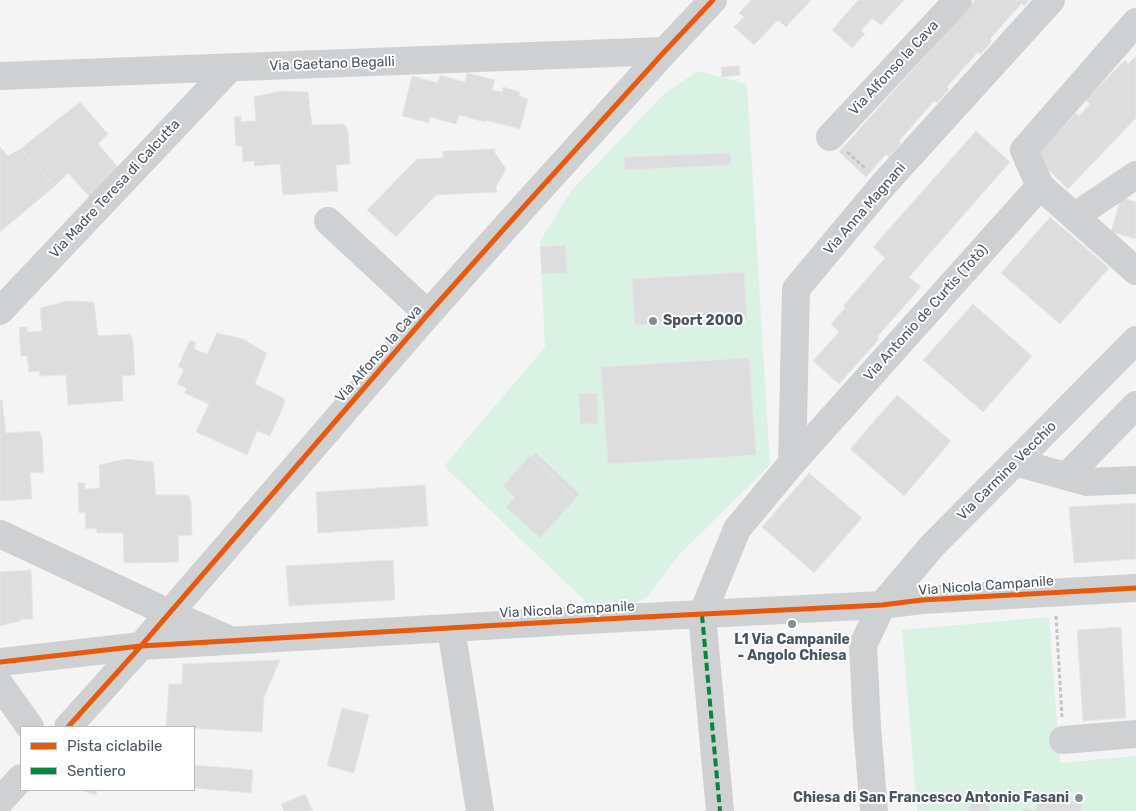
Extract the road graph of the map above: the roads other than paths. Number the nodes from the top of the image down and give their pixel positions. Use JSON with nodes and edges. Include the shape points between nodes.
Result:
{"nodes":[{"id":1,"x":713,"y":0,"type":"edge"},
{"id":2,"x":958,"y":0,"type":"edge"},
{"id":3,"x":1051,"y":0,"type":"edge"},
{"id":4,"x":1136,"y":22,"type":"edge"},
{"id":5,"x":665,"y":51,"type":"junction"},
{"id":6,"x":230,"y":68,"type":"junction"},
{"id":7,"x":0,"y":76,"type":"edge"},
{"id":8,"x":830,"y":137,"type":"road end"},
{"id":9,"x":1136,"y":175,"type":"edge"},
{"id":10,"x":1040,"y":186,"type":"junction"},
{"id":11,"x":1075,"y":216,"type":"junction"},
{"id":12,"x":328,"y":221,"type":"dead end"},
{"id":13,"x":1136,"y":271,"type":"edge"},
{"id":14,"x":0,"y":311,"type":"edge"},
{"id":15,"x":428,"y":314,"type":"junction"},
{"id":16,"x":1136,"y":340,"type":"edge"},
{"id":17,"x":1136,"y":405,"type":"edge"},
{"id":18,"x":1015,"y":462,"type":"junction"},
{"id":19,"x":792,"y":463,"type":"junction"},
{"id":20,"x":1067,"y":476,"type":"junction"},
{"id":21,"x":1136,"y":480,"type":"edge"},
{"id":22,"x":0,"y":534,"type":"edge"},
{"id":23,"x":1136,"y":588,"type":"edge"},
{"id":24,"x":882,"y":605,"type":"junction"},
{"id":25,"x":170,"y":613,"type":"junction"},
{"id":26,"x":702,"y":615,"type":"junction"},
{"id":27,"x":451,"y":628,"type":"junction"},
{"id":28,"x":233,"y":640,"type":"junction"},
{"id":29,"x":141,"y":646,"type":"junction"},
{"id":30,"x":0,"y":662,"type":"edge"},
{"id":31,"x":0,"y":685,"type":"edge"},
{"id":32,"x":29,"y":726,"type":"edge"},
{"id":33,"x":69,"y":726,"type":"edge"},
{"id":34,"x":1136,"y":734,"type":"edge"},
{"id":35,"x":1063,"y":740,"type":"road end"},
{"id":36,"x":20,"y":779,"type":"edge"},
{"id":37,"x":0,"y":801,"type":"edge"},
{"id":38,"x":480,"y":811,"type":"edge"},
{"id":39,"x":720,"y":811,"type":"edge"},
{"id":40,"x":874,"y":811,"type":"edge"}],
"edges":[{"from":1,"to":5,"type":"street","name":"Via Alfonso la Cava"},
{"from":2,"to":8,"type":"street","name":"Via Alfonso la Cava"},
{"from":3,"to":19,"type":"street","name":"Via Anna Magnani","via":[[884,185],[796,289]]},
{"from":4,"to":10,"type":"street","via":[[1024,150]]},
{"from":5,"to":6,"type":"street","name":"Via Gaetano Begalli"},
{"from":5,"to":15,"type":"street","name":"Via Alfonso la Cava"},
{"from":6,"to":7,"type":"street","name":"Via Gaetano Begalli"},
{"from":6,"to":14,"type":"street","name":"Via Madre Teresa di Calcutta"},
{"from":9,"to":11,"type":"street"},
{"from":10,"to":11,"type":"street"},
{"from":10,"to":19,"type":"street","name":"Via Antonio de Curtis (Totò)"},
{"from":11,"to":13,"type":"street"},
{"from":12,"to":15,"type":"street","name":"Via Alfonso la Cava"},
{"from":15,"to":25,"type":"street","name":"Via Alfonso la Cava"},
{"from":16,"to":18,"type":"street","name":"Via Carmine Vecchio"},
{"from":17,"to":20,"type":"street"},
{"from":18,"to":20,"type":"street"},
{"from":18,"to":24,"type":"street","name":"Via Carmine Vecchio","via":[[932,546]]},
{"from":19,"to":26,"type":"street","name":"Via Antonio de Curtis (Totò)","via":[[737,529]]},
{"from":20,"to":21,"type":"street","via":[[1087,482]]},
{"from":22,"to":25,"type":"street"},
{"from":23,"to":24,"type":"street","name":"Via Nicola Campanile"},
{"from":24,"to":26,"type":"street","name":"Via Nicola Campanile"},
{"from":24,"to":40,"type":"street","name":"Via Carmine Vecchio","via":[[864,645]]},
{"from":25,"to":28,"type":"street"},
{"from":25,"to":29,"type":"street","name":"Via Alfonso la Cava"},
{"from":26,"to":27,"type":"street","name":"Via Nicola Campanile"},
{"from":26,"to":39,"type":"street"},
{"from":27,"to":28,"type":"street","name":"Via Nicola Campanile"},
{"from":27,"to":38,"type":"street"},
{"from":28,"to":29,"type":"street","name":"Via Nicola Campanile"},
{"from":29,"to":30,"type":"street","name":"Via Nicola Campanile"},
{"from":29,"to":33,"type":"street","name":"Via Alfonso la Cava"},
{"from":31,"to":32,"type":"street"},
{"from":34,"to":35,"type":"street"},
{"from":36,"to":37,"type":"street"}]}
